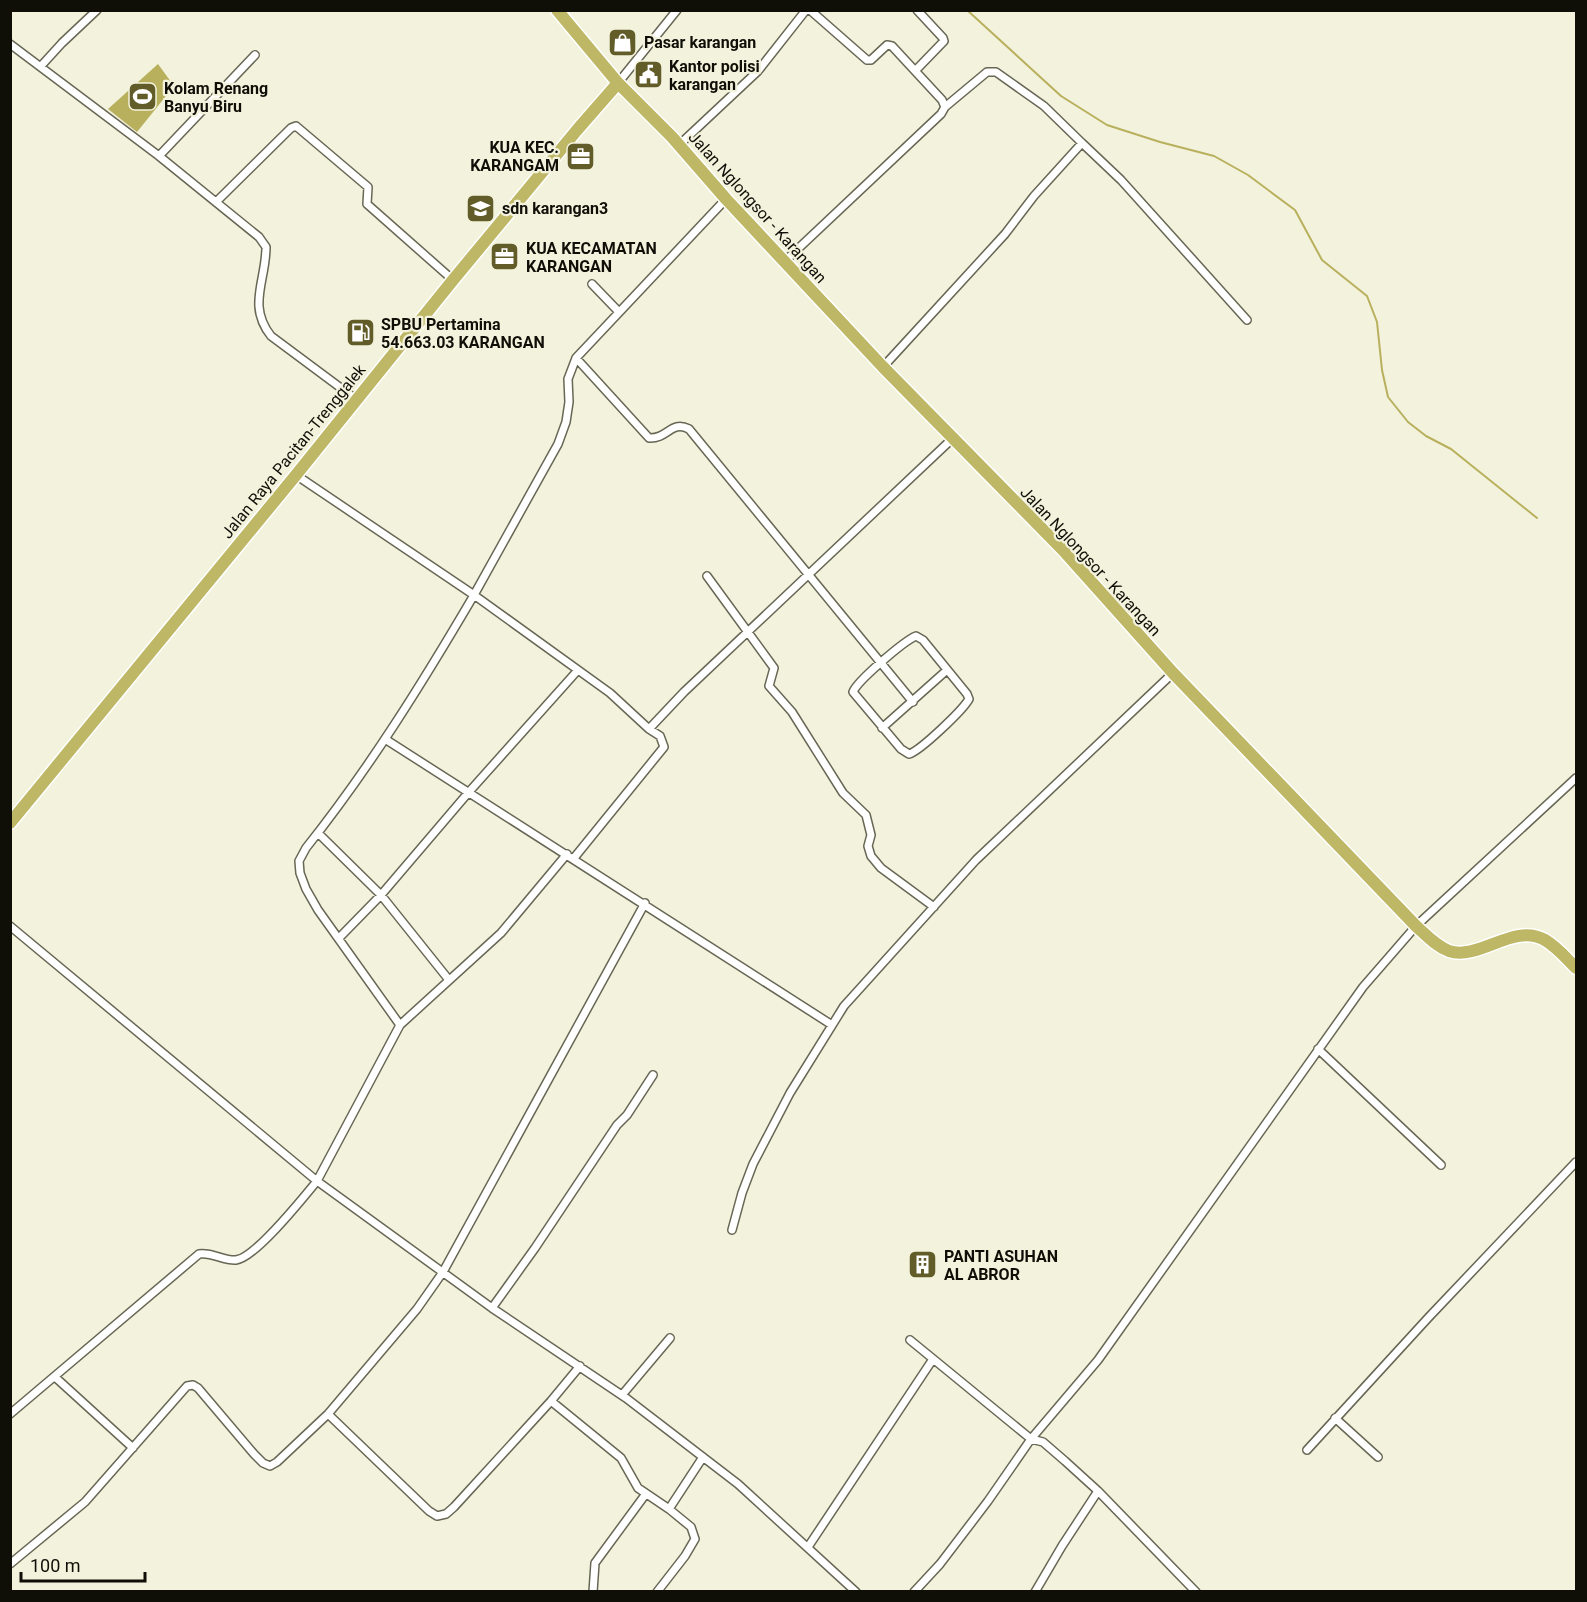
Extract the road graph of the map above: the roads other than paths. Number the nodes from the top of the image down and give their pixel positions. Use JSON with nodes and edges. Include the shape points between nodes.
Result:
{"nodes":[{"id":1,"x":97,"y":10,"type":"edge"},
{"id":2,"x":557,"y":10,"type":"edge"},
{"id":3,"x":677,"y":10,"type":"edge"},
{"id":4,"x":808,"y":10,"type":"edge"},
{"id":5,"x":917,"y":10,"type":"edge"},
{"id":6,"x":10,"y":44,"type":"edge"},
{"id":7,"x":255,"y":55,"type":"dead end"},
{"id":8,"x":41,"y":66,"type":"junction"},
{"id":9,"x":915,"y":71,"type":"junction"},
{"id":10,"x":618,"y":83,"type":"junction"},
{"id":11,"x":945,"y":107,"type":"junction"},
{"id":12,"x":1082,"y":143,"type":"junction"},
{"id":13,"x":679,"y":146,"type":"junction"},
{"id":14,"x":159,"y":156,"type":"junction"},
{"id":15,"x":726,"y":199,"type":"junction"},
{"id":16,"x":216,"y":202,"type":"junction"},
{"id":17,"x":785,"y":261,"type":"junction"},
{"id":18,"x":453,"y":280,"type":"junction"},
{"id":19,"x":592,"y":284,"type":"dead end"},
{"id":20,"x":618,"y":311,"type":"junction"},
{"id":21,"x":1247,"y":320,"type":"dead end"},
{"id":22,"x":576,"y":358,"type":"junction"},
{"id":23,"x":883,"y":367,"type":"junction"},
{"id":24,"x":357,"y":400,"type":"junction"},
{"id":25,"x":952,"y":438,"type":"junction"},
{"id":26,"x":296,"y":475,"type":"junction"},
{"id":27,"x":810,"y":574,"type":"junction"},
{"id":28,"x":706,"y":576,"type":"dead end"},
{"id":29,"x":474,"y":595,"type":"junction"},
{"id":30,"x":747,"y":633,"type":"junction"},
{"id":31,"x":881,"y":663,"type":"junction"},
{"id":32,"x":578,"y":670,"type":"junction"},
{"id":33,"x":947,"y":670,"type":"junction"},
{"id":34,"x":1173,"y":673,"type":"junction"},
{"id":35,"x":913,"y":702,"type":"junction"},
{"id":36,"x":882,"y":728,"type":"junction"},
{"id":37,"x":649,"y":729,"type":"junction"},
{"id":38,"x":385,"y":739,"type":"junction"},
{"id":39,"x":1576,"y":778,"type":"edge"},
{"id":40,"x":468,"y":793,"type":"junction"},
{"id":41,"x":10,"y":823,"type":"edge"},
{"id":42,"x":318,"y":833,"type":"junction"},
{"id":43,"x":567,"y":854,"type":"junction"},
{"id":44,"x":574,"y":858,"type":"junction"},
{"id":45,"x":381,"y":895,"type":"junction"},
{"id":46,"x":645,"y":903,"type":"junction"},
{"id":47,"x":934,"y":907,"type":"junction"},
{"id":48,"x":10,"y":926,"type":"edge"},
{"id":49,"x":1416,"y":926,"type":"junction"},
{"id":50,"x":339,"y":938,"type":"junction"},
{"id":51,"x":1576,"y":968,"type":"edge"},
{"id":52,"x":448,"y":980,"type":"junction"},
{"id":53,"x":400,"y":1025,"type":"junction"},
{"id":54,"x":832,"y":1025,"type":"junction"},
{"id":55,"x":1318,"y":1049,"type":"junction"},
{"id":56,"x":653,"y":1075,"type":"dead end"},
{"id":57,"x":1576,"y":1162,"type":"edge"},
{"id":58,"x":1441,"y":1165,"type":"dead end"},
{"id":59,"x":317,"y":1181,"type":"junction"},
{"id":60,"x":732,"y":1230,"type":"dead end"},
{"id":61,"x":443,"y":1272,"type":"junction"},
{"id":62,"x":492,"y":1308,"type":"junction"},
{"id":63,"x":670,"y":1338,"type":"dead end"},
{"id":64,"x":909,"y":1340,"type":"dead end"},
{"id":65,"x":933,"y":1359,"type":"junction"},
{"id":66,"x":580,"y":1366,"type":"junction"},
{"id":67,"x":55,"y":1377,"type":"junction"},
{"id":68,"x":622,"y":1395,"type":"junction"},
{"id":69,"x":551,"y":1401,"type":"junction"},
{"id":70,"x":10,"y":1414,"type":"edge"},
{"id":71,"x":328,"y":1414,"type":"junction"},
{"id":72,"x":1335,"y":1418,"type":"junction"},
{"id":73,"x":1031,"y":1439,"type":"junction"},
{"id":74,"x":133,"y":1448,"type":"junction"},
{"id":75,"x":1307,"y":1450,"type":"dead end"},
{"id":76,"x":1378,"y":1456,"type":"dead end"},
{"id":77,"x":703,"y":1457,"type":"junction"},
{"id":78,"x":1098,"y":1491,"type":"junction"},
{"id":79,"x":645,"y":1495,"type":"junction"},
{"id":80,"x":669,"y":1509,"type":"junction"},
{"id":81,"x":808,"y":1547,"type":"junction"},
{"id":82,"x":10,"y":1564,"type":"edge"},
{"id":83,"x":593,"y":1592,"type":"edge"},
{"id":84,"x":657,"y":1592,"type":"edge"},
{"id":85,"x":856,"y":1592,"type":"edge"},
{"id":86,"x":914,"y":1592,"type":"edge"},
{"id":87,"x":1035,"y":1592,"type":"edge"},
{"id":88,"x":1196,"y":1592,"type":"edge"}],
"edges":[{"from":1,"to":8,"type":"street"},
{"from":2,"to":10,"type":"highway","name":"Jalan Nglongsor - Karangan"},
{"from":3,"to":10,"type":"street"},
{"from":4,"to":9,"type":"street","via":[[867,60],[890,45]]},
{"from":4,"to":13,"type":"street","via":[[758,71]]},
{"from":5,"to":9,"type":"street","via":[[944,41]]},
{"from":6,"to":8,"type":"street"},
{"from":7,"to":14,"type":"street"},
{"from":8,"to":14,"type":"street"},
{"from":9,"to":11,"type":"street"},
{"from":10,"to":13,"type":"highway","name":"Jalan Nglongsor - Karangan"},
{"from":10,"to":18,"type":"highway","name":"Jalan Raya Pacitan-Trenggalek"},
{"from":11,"to":12,"type":"street","via":[[987,72],[996,72],[1044,106]]},
{"from":11,"to":17,"type":"street"},
{"from":12,"to":21,"type":"street","via":[[1121,180]]},
{"from":12,"to":23,"type":"street"},
{"from":13,"to":15,"type":"highway","name":"Jalan Nglongsor - Karangan"},
{"from":14,"to":16,"type":"street"},
{"from":15,"to":17,"type":"highway","name":"Jalan Nglongsor - Karangan"},
{"from":15,"to":20,"type":"street"},
{"from":16,"to":18,"type":"street","via":[[296,126],[368,187],[367,204]]},
{"from":16,"to":24,"type":"street","via":[[260,237],[266,248],[259,292],[264,327]]},
{"from":17,"to":23,"type":"highway","name":"Jalan Nglongsor - Karangan"},
{"from":18,"to":24,"type":"highway","name":"Jalan Raya Pacitan-Trenggalek"},
{"from":19,"to":20,"type":"street"},
{"from":20,"to":22,"type":"street"},
{"from":22,"to":27,"type":"street","via":[[649,438],[657,439],[676,425],[689,429]]},
{"from":22,"to":29,"type":"street","via":[[568,379],[567,412],[558,444]]},
{"from":23,"to":25,"type":"highway","name":"Jalan Nglongsor - Karangan"},
{"from":24,"to":26,"type":"highway","name":"Jalan Raya Pacitan-Trenggalek"},
{"from":25,"to":27,"type":"street"},
{"from":25,"to":34,"type":"highway","name":"Jalan Nglongsor - Karangan","via":[[1063,550]]},
{"from":26,"to":29,"type":"street"},
{"from":26,"to":41,"type":"highway","name":"Jalan Raya Pacitan-Trenggalek"},
{"from":27,"to":30,"type":"street"},
{"from":27,"to":31,"type":"street"},
{"from":28,"to":30,"type":"street"},
{"from":29,"to":32,"type":"street"},
{"from":29,"to":38,"type":"street"},
{"from":30,"to":37,"type":"street"},
{"from":30,"to":47,"type":"street","via":[[774,668],[769,686],[792,712],[843,793],[866,815],[871,856],[881,868]]},
{"from":31,"to":33,"type":"street","via":[[916,636]]},
{"from":31,"to":35,"type":"street"},
{"from":31,"to":36,"type":"street","via":[[853,692]]},
{"from":32,"to":37,"type":"street"},
{"from":32,"to":40,"type":"street"},
{"from":33,"to":35,"type":"street"},
{"from":33,"to":36,"type":"street","via":[[969,699],[918,750],[905,753]]},
{"from":34,"to":47,"type":"street","via":[[976,860]]},
{"from":34,"to":49,"type":"highway","name":"Jalan Nglongsor - Karangan"},
{"from":35,"to":36,"type":"street"},
{"from":37,"to":44,"type":"street","via":[[660,736],[664,747]]},
{"from":38,"to":40,"type":"street"},
{"from":38,"to":42,"type":"street"},
{"from":39,"to":49,"type":"street"},
{"from":40,"to":43,"type":"street"},
{"from":40,"to":45,"type":"street"},
{"from":42,"to":45,"type":"street"},
{"from":42,"to":50,"type":"street","via":[[299,861],[300,873],[318,910]]},
{"from":43,"to":44,"type":"street"},
{"from":43,"to":52,"type":"street","via":[[501,933]]},
{"from":44,"to":46,"type":"street"},
{"from":45,"to":50,"type":"street"},
{"from":45,"to":52,"type":"street"},
{"from":46,"to":54,"type":"street"},
{"from":46,"to":61,"type":"street"},
{"from":47,"to":54,"type":"street"},
{"from":48,"to":59,"type":"street"},
{"from":49,"to":51,"type":"highway","name":"Jalan Nglongsor - Karangan","via":[[1439,946],[1463,953],[1529,935],[1543,939]]},
{"from":49,"to":55,"type":"street","via":[[1363,987]]},
{"from":50,"to":53,"type":"street"},
{"from":52,"to":53,"type":"street"},
{"from":53,"to":59,"type":"street"},
{"from":54,"to":60,"type":"street","via":[[753,1164]]},
{"from":55,"to":58,"type":"street"},
{"from":55,"to":73,"type":"street","via":[[1098,1360]]},
{"from":56,"to":62,"type":"street"},
{"from":57,"to":72,"type":"street"},
{"from":59,"to":61,"type":"street"},
{"from":59,"to":67,"type":"street","via":[[246,1257],[233,1260],[200,1254]]},
{"from":61,"to":62,"type":"street"},
{"from":61,"to":71,"type":"street","via":[[417,1310]]},
{"from":62,"to":66,"type":"street"},
{"from":63,"to":68,"type":"street"},
{"from":64,"to":65,"type":"street"},
{"from":65,"to":73,"type":"street"},
{"from":65,"to":81,"type":"street"},
{"from":66,"to":68,"type":"street"},
{"from":66,"to":69,"type":"street"},
{"from":67,"to":70,"type":"street"},
{"from":67,"to":74,"type":"street"},
{"from":68,"to":77,"type":"street"},
{"from":69,"to":71,"type":"street","via":[[454,1507],[437,1516]]},
{"from":69,"to":79,"type":"street","via":[[621,1458]]},
{"from":71,"to":74,"type":"street","via":[[270,1466],[263,1463],[201,1391],[187,1386]]},
{"from":72,"to":75,"type":"street"},
{"from":72,"to":76,"type":"street"},
{"from":73,"to":78,"type":"street","via":[[1043,1442]]},
{"from":73,"to":86,"type":"street","via":[[940,1564]]},
{"from":74,"to":82,"type":"street","via":[[76,1510]]},
{"from":77,"to":80,"type":"street"},
{"from":77,"to":81,"type":"street"},
{"from":78,"to":87,"type":"street"},
{"from":78,"to":88,"type":"street"},
{"from":79,"to":80,"type":"street"},
{"from":79,"to":83,"type":"street","via":[[595,1563]]},
{"from":80,"to":84,"type":"street","via":[[691,1527],[695,1539]]},
{"from":81,"to":85,"type":"street"}]}
